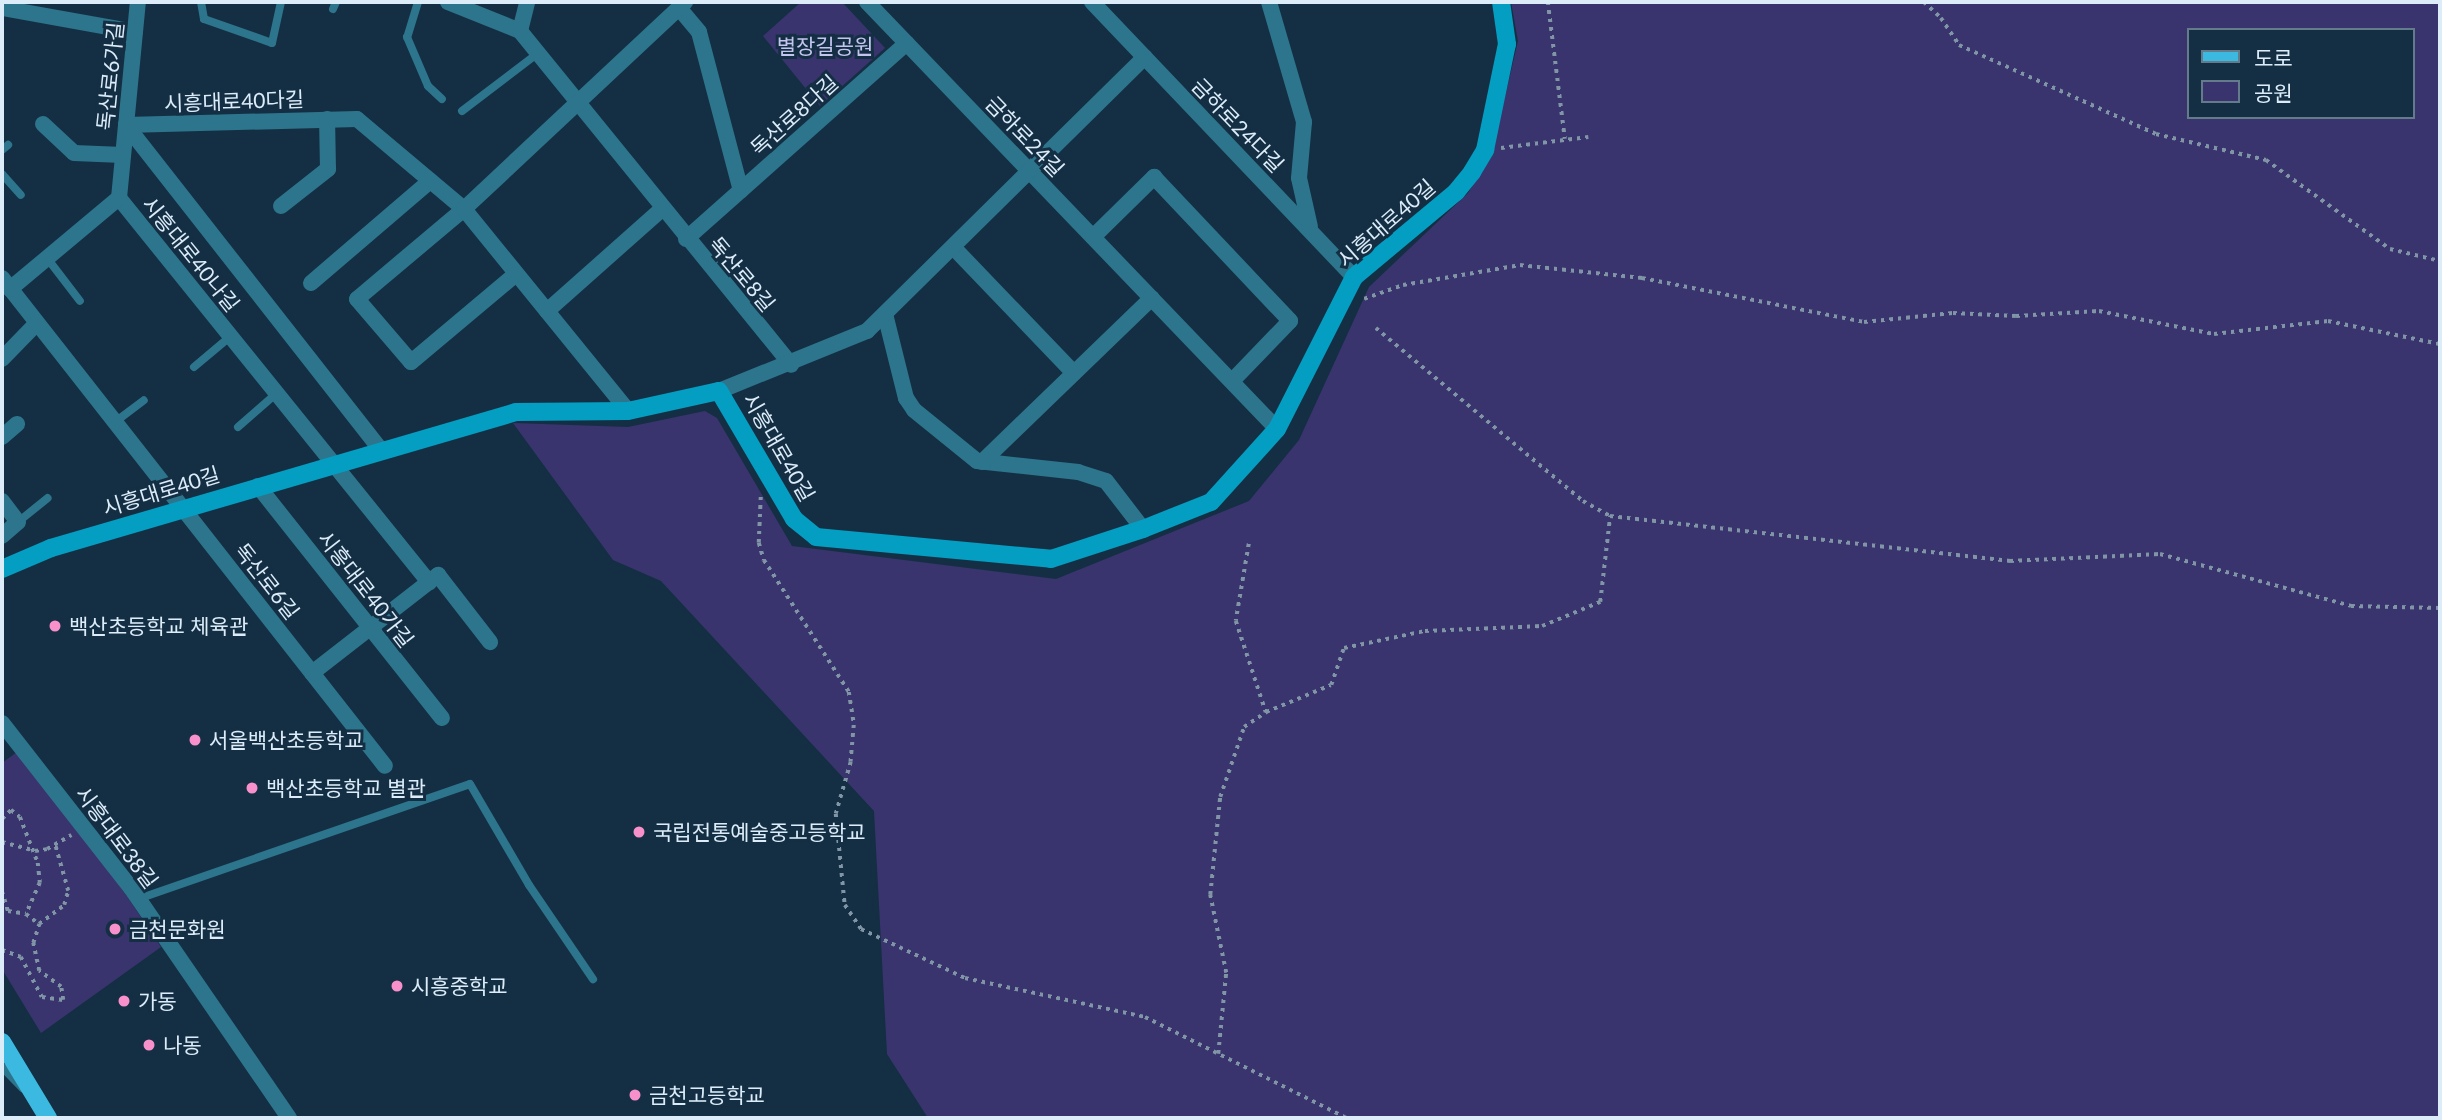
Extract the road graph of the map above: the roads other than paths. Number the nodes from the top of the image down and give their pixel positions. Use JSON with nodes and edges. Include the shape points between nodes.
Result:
{"nodes":[{"id":1,"x":138,"y":2,"type":"edge"},
{"id":2,"x":201,"y":2,"type":"edge"},
{"id":3,"x":281,"y":2,"type":"edge"},
{"id":4,"x":418,"y":2,"type":"edge"},
{"id":5,"x":447,"y":2,"type":"edge"},
{"id":6,"x":527,"y":2,"type":"edge"},
{"id":7,"x":867,"y":2,"type":"edge"},
{"id":8,"x":1092,"y":2,"type":"edge"},
{"id":9,"x":1269,"y":2,"type":"edge"},
{"id":10,"x":1501,"y":2,"type":"edge"},
{"id":11,"x":682,"y":5,"type":"edge"},
{"id":12,"x":2,"y":8,"type":"edge"},
{"id":13,"x":135,"y":32,"type":"junction"},
{"id":14,"x":520,"y":32,"type":"junction"},
{"id":15,"x":906,"y":43,"type":"junction"},
{"id":16,"x":538,"y":53,"type":"junction"},
{"id":17,"x":1144,"y":57,"type":"junction"},
{"id":18,"x":442,"y":99,"type":"dead end"},
{"id":19,"x":577,"y":103,"type":"junction"},
{"id":20,"x":462,"y":111,"type":"dead end"},
{"id":21,"x":327,"y":119,"type":"junction"},
{"id":22,"x":43,"y":124,"type":"dead end"},
{"id":23,"x":126,"y":125,"type":"junction"},
{"id":24,"x":123,"y":155,"type":"junction"},
{"id":25,"x":1031,"y":173,"type":"junction"},
{"id":26,"x":2,"y":174,"type":"edge"},
{"id":27,"x":430,"y":181,"type":"junction"},
{"id":28,"x":741,"y":191,"type":"junction"},
{"id":29,"x":21,"y":195,"type":"dead end"},
{"id":30,"x":119,"y":198,"type":"junction"},
{"id":31,"x":281,"y":206,"type":"dead end"},
{"id":32,"x":464,"y":209,"type":"junction"},
{"id":33,"x":662,"y":209,"type":"junction"},
{"id":34,"x":1312,"y":233,"type":"junction"},
{"id":35,"x":1093,"y":237,"type":"junction"},
{"id":36,"x":686,"y":239,"type":"junction"},
{"id":37,"x":954,"y":248,"type":"junction"},
{"id":38,"x":47,"y":258,"type":"junction"},
{"id":39,"x":516,"y":274,"type":"junction"},
{"id":40,"x":1354,"y":278,"type":"junction"},
{"id":41,"x":311,"y":283,"type":"dead end"},
{"id":42,"x":6,"y":284,"type":"edge"},
{"id":43,"x":1152,"y":299,"type":"junction"},
{"id":44,"x":80,"y":301,"type":"dead end"},
{"id":45,"x":547,"y":311,"type":"junction"},
{"id":46,"x":885,"y":314,"type":"junction"},
{"id":47,"x":37,"y":323,"type":"junction"},
{"id":48,"x":231,"y":336,"type":"junction"},
{"id":49,"x":2,"y":359,"type":"edge"},
{"id":50,"x":791,"y":365,"type":"junction"},
{"id":51,"x":194,"y":367,"type":"dead end"},
{"id":52,"x":1074,"y":373,"type":"junction"},
{"id":53,"x":1232,"y":382,"type":"junction"},
{"id":54,"x":719,"y":391,"type":"junction"},
{"id":55,"x":277,"y":393,"type":"junction"},
{"id":56,"x":144,"y":400,"type":"dead end"},
{"id":57,"x":628,"y":411,"type":"junction"},
{"id":58,"x":115,"y":422,"type":"junction"},
{"id":59,"x":17,"y":424,"type":"dead end"},
{"id":60,"x":238,"y":427,"type":"dead end"},
{"id":61,"x":1278,"y":429,"type":"junction"},
{"id":62,"x":2,"y":437,"type":"edge"},
{"id":63,"x":381,"y":450,"type":"junction"},
{"id":64,"x":982,"y":462,"type":"junction"},
{"id":65,"x":335,"y":463,"type":"junction"},
{"id":66,"x":258,"y":486,"type":"junction"},
{"id":67,"x":48,"y":498,"type":"dead end"},
{"id":68,"x":2,"y":501,"type":"edge"},
{"id":69,"x":183,"y":509,"type":"junction"},
{"id":70,"x":18,"y":522,"type":"junction"},
{"id":71,"x":1143,"y":529,"type":"junction"},
{"id":72,"x":2,"y":536,"type":"edge"},
{"id":73,"x":2,"y":569,"type":"edge"},
{"id":74,"x":429,"y":582,"type":"junction"},
{"id":75,"x":370,"y":628,"type":"junction"},
{"id":76,"x":489,"y":642,"type":"dead end"},
{"id":77,"x":312,"y":673,"type":"junction"},
{"id":78,"x":442,"y":718,"type":"dead end"},
{"id":79,"x":2,"y":723,"type":"edge"},
{"id":80,"x":385,"y":766,"type":"dead end"},
{"id":81,"x":138,"y":900,"type":"junction"},
{"id":82,"x":593,"y":979,"type":"dead end"},
{"id":83,"x":2,"y":1042,"type":"edge"},
{"id":84,"x":2,"y":1068,"type":"edge"},
{"id":85,"x":45,"y":1114,"type":"edge"},
{"id":86,"x":289,"y":1118,"type":"edge"}],
"edges":[{"from":1,"to":13,"type":"street","name":"독산로6가길"},
{"from":2,"to":3,"type":"lane","via":[[204,19],[272,43]]},
{"from":4,"to":18,"type":"lane","via":[[407,37],[428,86]]},
{"from":5,"to":14,"type":"street","name":"독산로8길"},
{"from":6,"to":14,"type":"street"},
{"from":7,"to":15,"type":"street","name":"금하로24길"},
{"from":8,"to":17,"type":"street","name":"금하로24다길"},
{"from":9,"to":34,"type":"street","via":[[1304,122],[1299,178]]},
{"from":10,"to":40,"type":"street","name":"시흥대로40길","via":[[1507,44],[1485,150],[1456,192]]},
{"from":11,"to":19,"type":"street"},
{"from":11,"to":28,"type":"street","name":"독산로8다길","via":[[699,32]]},
{"from":12,"to":13,"type":"street"},
{"from":13,"to":23,"type":"street","name":"독산로6가길"},
{"from":14,"to":16,"type":"street","name":"독산로8길"},
{"from":15,"to":25,"type":"street","name":"금하로24길"},
{"from":15,"to":28,"type":"street","name":"독산로8다길"},
{"from":16,"to":19,"type":"street","name":"독산로8길"},
{"from":16,"to":20,"type":"lane"},
{"from":17,"to":25,"type":"street"},
{"from":17,"to":34,"type":"street","name":"금하로24다길"},
{"from":19,"to":32,"type":"street"},
{"from":19,"to":33,"type":"street","name":"독산로8길"},
{"from":21,"to":23,"type":"street","name":"시흥대로40다길"},
{"from":21,"to":27,"type":"street","name":"시흥대로40다길","via":[[358,119]]},
{"from":21,"to":31,"type":"street","via":[[328,169]]},
{"from":22,"to":24,"type":"street","name":"독산로6가길","via":[[74,153]]},
{"from":23,"to":24,"type":"street","name":"독산로6가길"},
{"from":23,"to":63,"type":"street"},
{"from":24,"to":30,"type":"street","name":"독산로6가길"},
{"from":25,"to":35,"type":"street","name":"금하로24길"},
{"from":25,"to":37,"type":"street"},
{"from":26,"to":29,"type":"lane"},
{"from":27,"to":32,"type":"street","name":"시흥대로40다길"},
{"from":27,"to":41,"type":"street"},
{"from":28,"to":36,"type":"street","name":"독산로8다길"},
{"from":30,"to":38,"type":"street"},
{"from":30,"to":48,"type":"street","name":"시흥대로40나길"},
{"from":32,"to":39,"type":"street","name":"시흥대로40다길"},
{"from":32,"to":39,"type":"street","via":[[357,299],[411,362]]},
{"from":33,"to":36,"type":"street","name":"독산로8길"},
{"from":33,"to":45,"type":"street"},
{"from":34,"to":40,"type":"street","name":"금하로24다길"},
{"from":35,"to":43,"type":"street","name":"금하로24길"},
{"from":35,"to":53,"type":"street","via":[[1154,177],[1290,321]]},
{"from":36,"to":50,"type":"street","name":"독산로8길"},
{"from":37,"to":46,"type":"street"},
{"from":37,"to":52,"type":"street"},
{"from":38,"to":42,"type":"street"},
{"from":38,"to":44,"type":"lane"},
{"from":39,"to":45,"type":"street","name":"시흥대로40다길"},
{"from":40,"to":61,"type":"street","name":"시흥대로40길"},
{"from":42,"to":47,"type":"street","name":"독산로6길"},
{"from":43,"to":52,"type":"street"},
{"from":43,"to":53,"type":"street","name":"금하로24길"},
{"from":45,"to":57,"type":"street","name":"시흥대로40다길"},
{"from":46,"to":50,"type":"street","via":[[867,331]]},
{"from":46,"to":64,"type":"street","via":[[906,398],[914,410]]},
{"from":47,"to":49,"type":"street"},
{"from":47,"to":58,"type":"street","name":"독산로6길"},
{"from":48,"to":51,"type":"lane","name":"시흥대로40나길"},
{"from":48,"to":55,"type":"street","name":"시흥대로40나길"},
{"from":50,"to":54,"type":"street"},
{"from":52,"to":64,"type":"street"},
{"from":53,"to":61,"type":"street","name":"금하로24길"},
{"from":54,"to":57,"type":"street","name":"시흥대로40길"},
{"from":54,"to":71,"type":"street","name":"시흥대로40길","via":[[794,519],[816,537],[1051,559]]},
{"from":55,"to":60,"type":"lane"},
{"from":55,"to":65,"type":"street","name":"시흥대로40나길"},
{"from":56,"to":58,"type":"lane"},
{"from":57,"to":63,"type":"street","name":"시흥대로40길","via":[[516,412]]},
{"from":58,"to":69,"type":"street","name":"독산로6길"},
{"from":59,"to":62,"type":"street"},
{"from":61,"to":71,"type":"street","name":"시흥대로40길","via":[[1211,502]]},
{"from":63,"to":65,"type":"street","name":"시흥대로40길"},
{"from":64,"to":71,"type":"street","via":[[1078,472],[1106,481]]},
{"from":65,"to":66,"type":"street","name":"시흥대로40길"},
{"from":65,"to":74,"type":"street"},
{"from":66,"to":69,"type":"street","name":"시흥대로40길"},
{"from":66,"to":75,"type":"street","name":"시흥대로40가길"},
{"from":67,"to":70,"type":"lane"},
{"from":68,"to":70,"type":"street"},
{"from":69,"to":73,"type":"street","name":"시흥대로40길","via":[[51,548]]},
{"from":69,"to":77,"type":"street","name":"독산로6길"},
{"from":70,"to":72,"type":"street"},
{"from":74,"to":75,"type":"street"},
{"from":74,"to":76,"type":"street","via":[[438,575]]},
{"from":75,"to":77,"type":"street"},
{"from":75,"to":78,"type":"street","name":"시흥대로40가길"},
{"from":77,"to":80,"type":"street","name":"독산로6길"},
{"from":79,"to":81,"type":"street","name":"시흥대로38길"},
{"from":81,"to":82,"type":"lane","via":[[470,784],[529,885]]},
{"from":81,"to":86,"type":"street","name":"시흥대로38길"},
{"from":83,"to":85,"type":"main road"},
{"from":84,"to":85,"type":"lane"}]}
